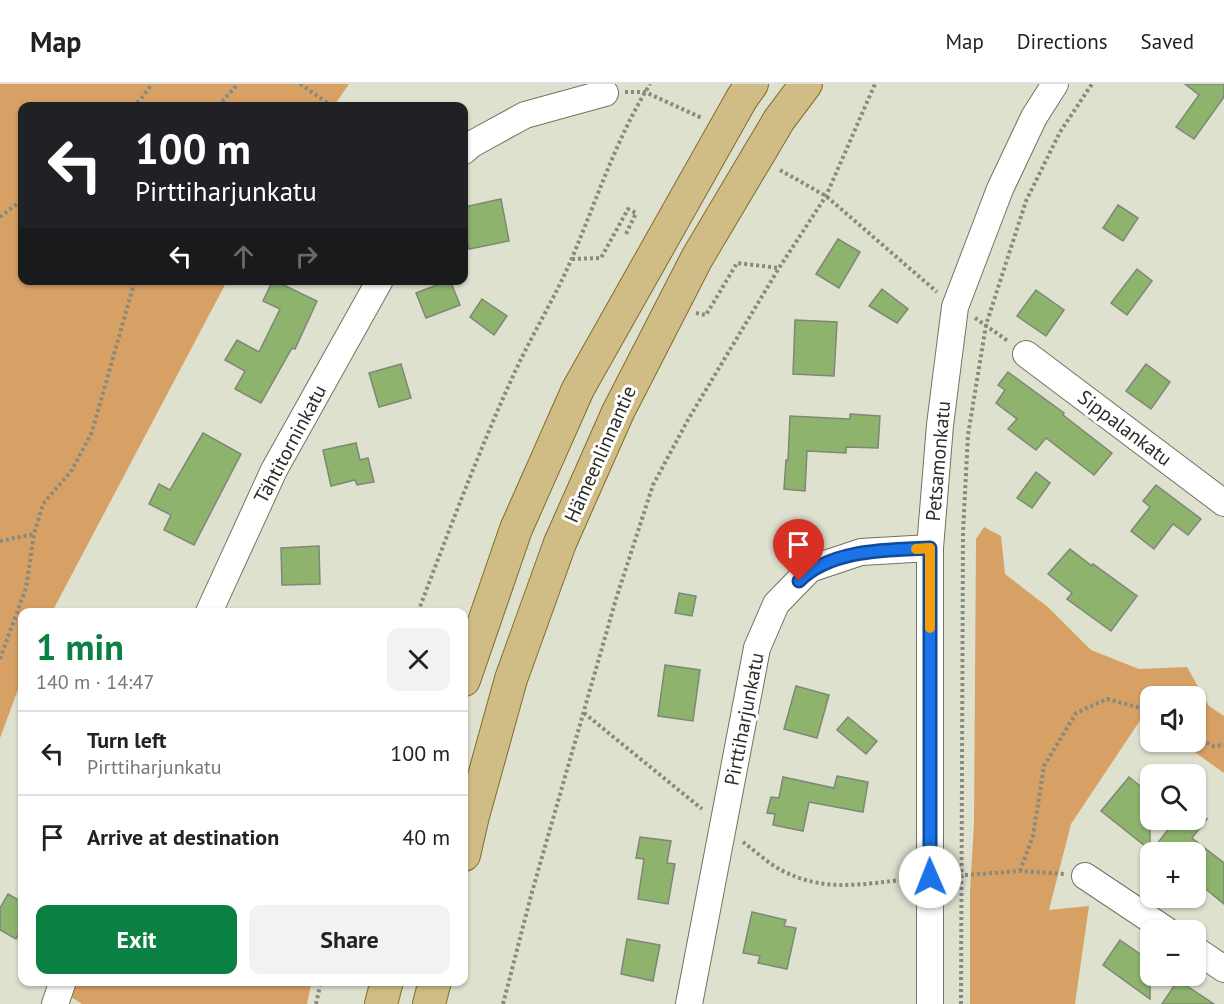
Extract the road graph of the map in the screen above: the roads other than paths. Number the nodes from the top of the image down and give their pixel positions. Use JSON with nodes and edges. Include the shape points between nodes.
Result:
{"nodes":[{"id":1,"x":752,"y":84,"type":"edge"},
{"id":2,"x":806,"y":84,"type":"edge"},
{"id":3,"x":1055,"y":84,"type":"edge"},
{"id":4,"x":605,"y":93,"type":"road end"},
{"id":5,"x":468,"y":147,"type":"edge"},
{"id":6,"x":377,"y":285,"type":"edge"},
{"id":7,"x":1026,"y":354,"type":"road end"},
{"id":8,"x":1224,"y":503,"type":"edge"},
{"id":9,"x":930,"y":548,"type":"junction"},
{"id":10,"x":211,"y":608,"type":"edge"},
{"id":11,"x":468,"y":668,"type":"edge"},
{"id":12,"x":468,"y":838,"type":"edge"},
{"id":13,"x":1085,"y":876,"type":"road end"},
{"id":14,"x":1151,"y":920,"type":"edge"},
{"id":15,"x":1206,"y":957,"type":"edge"},
{"id":16,"x":1224,"y":969,"type":"edge"},
{"id":17,"x":61,"y":986,"type":"edge"},
{"id":18,"x":386,"y":986,"type":"edge"},
{"id":19,"x":434,"y":986,"type":"edge"},
{"id":20,"x":55,"y":1004,"type":"edge"},
{"id":21,"x":381,"y":1004,"type":"edge"},
{"id":22,"x":429,"y":1004,"type":"edge"},
{"id":23,"x":689,"y":1004,"type":"edge"},
{"id":24,"x":930,"y":1004,"type":"edge"}],
"edges":[{"from":1,"to":11,"type":"main road","via":[[578,389],[516,529]]},
{"from":2,"to":12,"type":"main road","name":"Hämeenlinnantie","via":[[779,120],[697,258],[618,412],[560,543],[511,678]]},
{"from":3,"to":9,"type":"street","name":"Petsamonkatu","via":[[1034,117],[1000,189],[955,307]]},
{"from":4,"to":5,"type":"street","via":[[525,115]]},
{"from":6,"to":10,"type":"street","name":"Tähtitorninkatu","via":[[274,470]]},
{"from":7,"to":8,"type":"street","name":"Sippalankatu"},
{"from":9,"to":23,"type":"street","name":"Pirttiharjunkatu","via":[[861,552],[810,569],[776,604],[757,648]]},
{"from":9,"to":24,"type":"street","name":"Petsamonkatu"},
{"from":13,"to":14,"type":"street"},
{"from":15,"to":16,"type":"street"},
{"from":17,"to":20,"type":"street"},
{"from":18,"to":21,"type":"main road"},
{"from":19,"to":22,"type":"main road"}]}
